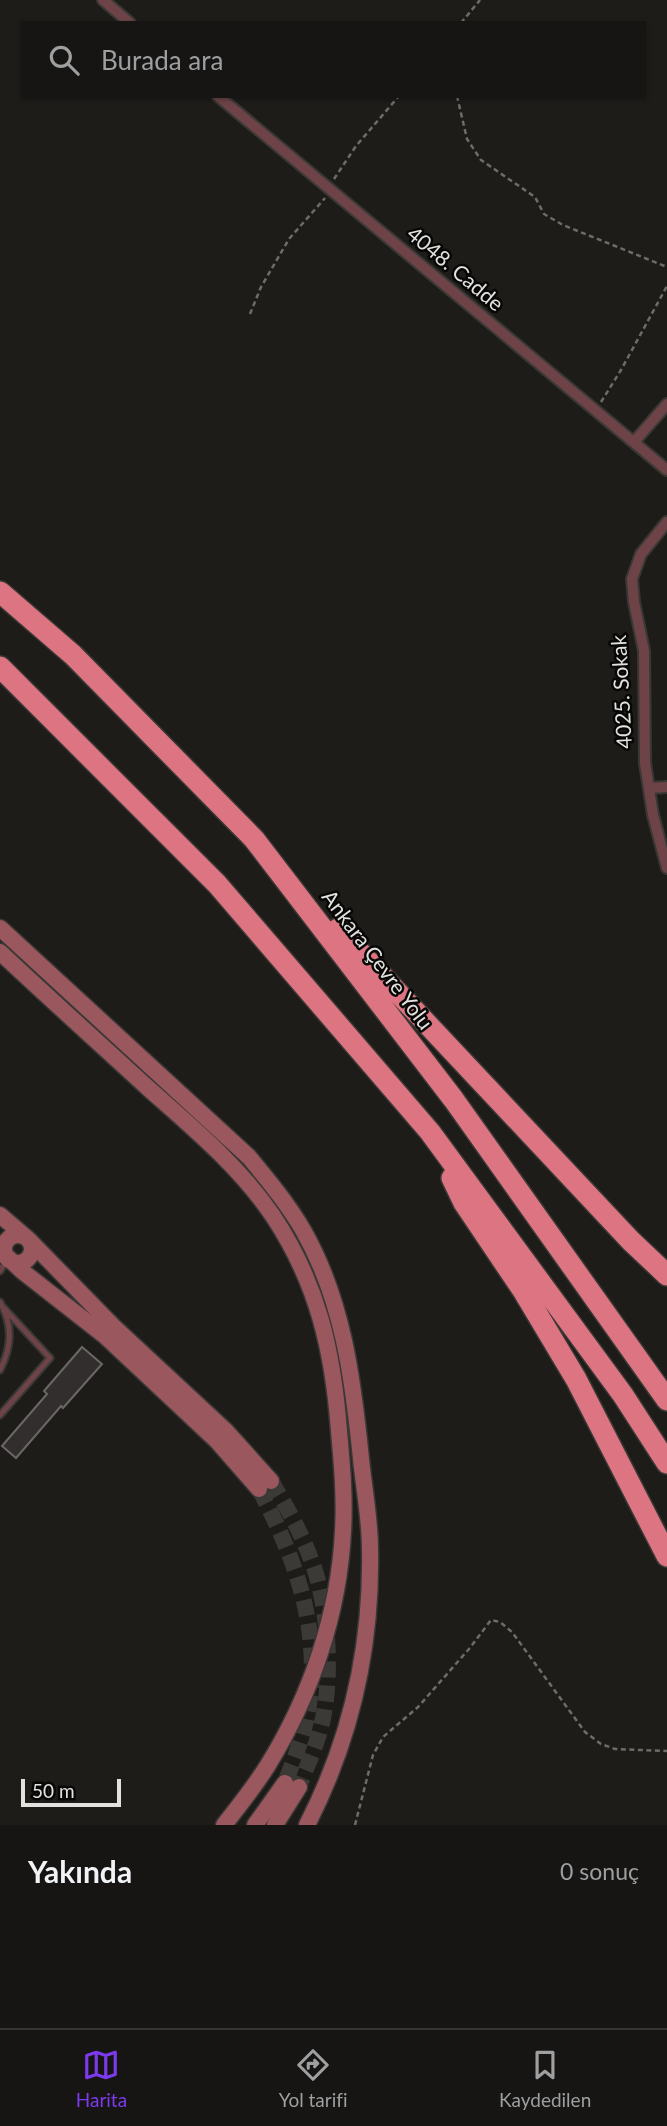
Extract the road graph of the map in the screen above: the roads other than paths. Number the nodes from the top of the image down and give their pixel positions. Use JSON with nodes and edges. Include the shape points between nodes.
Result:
{"nodes":[{"id":1,"x":103,"y":0,"type":"edge"},
{"id":2,"x":128,"y":21,"type":"edge"},
{"id":3,"x":220,"y":98,"type":"edge"},
{"id":4,"x":667,"y":404,"type":"edge"},
{"id":5,"x":634,"y":442,"type":"junction"},
{"id":6,"x":667,"y":470,"type":"edge"},
{"id":7,"x":667,"y":522,"type":"edge"},
{"id":8,"x":0,"y":592,"type":"edge"},
{"id":9,"x":0,"y":667,"type":"edge"},
{"id":10,"x":667,"y":787,"type":"edge"},
{"id":11,"x":649,"y":788,"type":"junction"},
{"id":12,"x":254,"y":839,"type":"junction"},
{"id":13,"x":667,"y":868,"type":"edge"},
{"id":14,"x":0,"y":928,"type":"edge"},
{"id":15,"x":0,"y":952,"type":"edge"},
{"id":16,"x":430,"y":1132,"type":"junction"},
{"id":17,"x":0,"y":1215,"type":"edge"},
{"id":18,"x":28,"y":1239,"type":"junction"},
{"id":19,"x":3,"y":1260,"type":"edge"},
{"id":20,"x":667,"y":1275,"type":"edge"},
{"id":21,"x":1,"y":1304,"type":"edge"},
{"id":22,"x":0,"y":1370,"type":"edge"},
{"id":23,"x":667,"y":1400,"type":"edge"},
{"id":24,"x":0,"y":1415,"type":"edge"},
{"id":25,"x":667,"y":1463,"type":"edge"},
{"id":26,"x":667,"y":1556,"type":"edge"},
{"id":27,"x":225,"y":1825,"type":"edge"},
{"id":28,"x":255,"y":1825,"type":"edge"},
{"id":29,"x":275,"y":1825,"type":"edge"},
{"id":30,"x":307,"y":1825,"type":"edge"}],
"edges":[{"from":1,"to":2,"type":"street"},
{"from":3,"to":5,"type":"street","name":"4048. Cadde"},
{"from":4,"to":5,"type":"street"},
{"from":5,"to":6,"type":"street","name":"4048. Cadde"},
{"from":7,"to":11,"type":"street","name":"4025. Sokak","via":[[641,554],[632,579],[644,652]]},
{"from":8,"to":12,"type":"highway","name":"Ankara Çevre Yolu","via":[[73,655]]},
{"from":9,"to":16,"type":"highway","via":[[217,884]]},
{"from":10,"to":11,"type":"street"},
{"from":11,"to":13,"type":"street","name":"4025. Sokak"},
{"from":12,"to":20,"type":"highway"},
{"from":12,"to":23,"type":"highway","name":"Ankara Çevre Yolu","via":[[454,1100]]},
{"from":14,"to":30,"type":"main road","via":[[249,1157],[302,1227],[335,1304],[349,1360],[368,1524],[368,1628],[351,1713],[323,1794]]},
{"from":15,"to":27,"type":"main road","via":[[232,1164],[285,1236],[326,1333],[335,1378],[343,1510],[333,1601],[318,1661],[296,1715],[267,1767]]},
{"from":16,"to":25,"type":"highway","via":[[623,1395]]},
{"from":16,"to":26,"type":"highway","via":[[464,1203],[576,1379]]},
{"from":17,"to":18,"type":"main road"},
{"from":18,"to":19,"type":"main road","via":[[32,1251],[27,1258]]},
{"from":18,"to":19,"type":"main road","via":[[226,1431],[265,1485],[125,1355]]},
{"from":21,"to":22,"type":"lane","via":[[10,1346]]},
{"from":21,"to":24,"type":"lane","via":[[50,1358]]},
{"from":28,"to":29,"type":"main road","via":[[292,1785]]}]}
